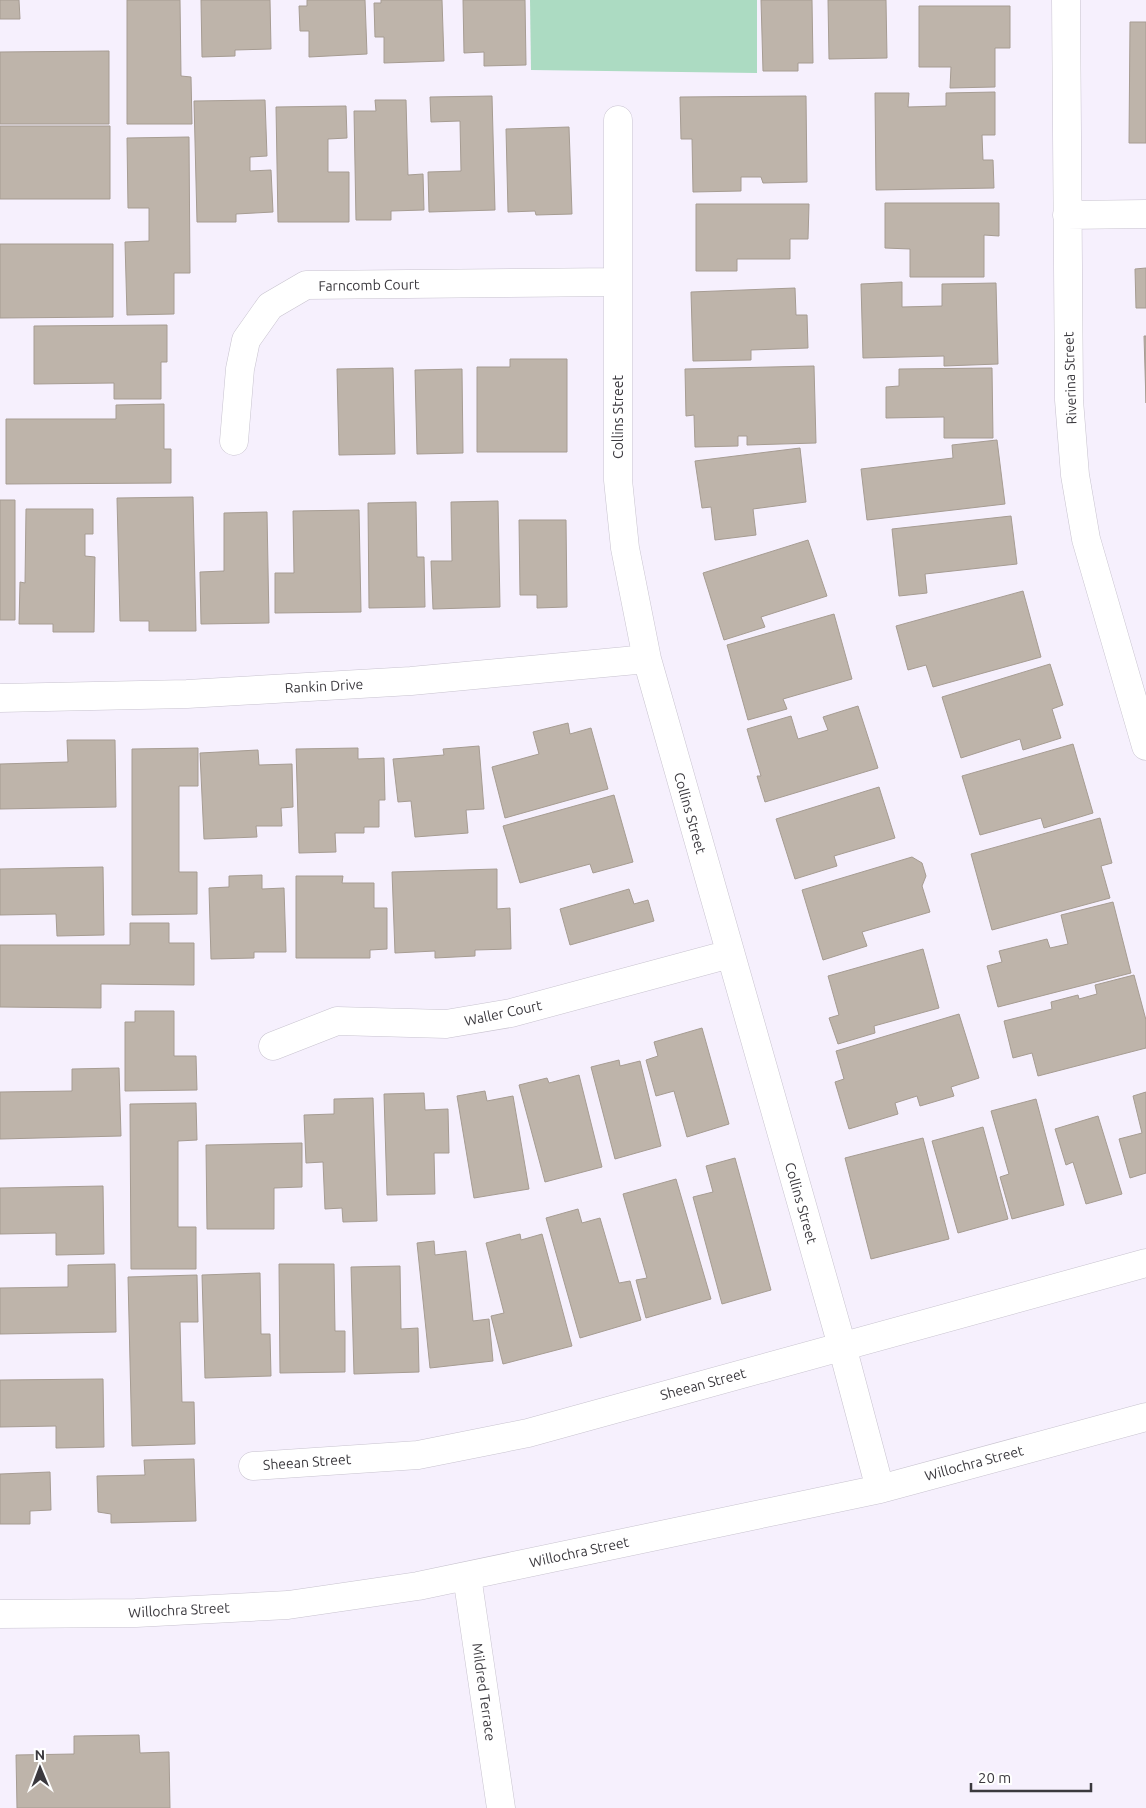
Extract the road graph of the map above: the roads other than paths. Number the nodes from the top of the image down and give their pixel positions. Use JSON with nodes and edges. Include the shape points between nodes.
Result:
{"nodes":[{"id":1,"x":1066,"y":0,"type":"edge"},
{"id":2,"x":618,"y":120,"type":"dead end"},
{"id":3,"x":1146,"y":214,"type":"edge"},
{"id":4,"x":1067,"y":215,"type":"junction"},
{"id":5,"x":617,"y":282,"type":"junction"},
{"id":6,"x":234,"y":441,"type":"dead end"},
{"id":7,"x":647,"y":660,"type":"junction"},
{"id":8,"x":0,"y":698,"type":"edge"},
{"id":9,"x":1146,"y":746,"type":"edge"},
{"id":10,"x":730,"y":954,"type":"junction"},
{"id":11,"x":273,"y":1046,"type":"dead end"},
{"id":12,"x":1146,"y":1263,"type":"edge"},
{"id":13,"x":842,"y":1346,"type":"junction"},
{"id":14,"x":1146,"y":1417,"type":"edge"},
{"id":15,"x":253,"y":1466,"type":"dead end"},
{"id":16,"x":880,"y":1489,"type":"junction"},
{"id":17,"x":467,"y":1576,"type":"junction"},
{"id":18,"x":0,"y":1614,"type":"edge"},
{"id":19,"x":501,"y":1808,"type":"edge"}],
"edges":[{"from":1,"to":4,"type":"street","name":"Riverina Street"},
{"from":2,"to":5,"type":"street","name":"Collins Street"},
{"from":3,"to":4,"type":"street"},
{"from":4,"to":9,"type":"street","name":"Riverina Street","via":[[1069,400],[1075,475],[1088,548]]},
{"from":5,"to":6,"type":"street","name":"Farncomb Court","via":[[306,285],[270,306],[246,340],[240,369]]},
{"from":5,"to":7,"type":"street","name":"Collins Street","via":[[618,480],[624,548]]},
{"from":7,"to":8,"type":"street","name":"Rankin Drive","via":[[411,681],[207,693]]},
{"from":7,"to":10,"type":"street","name":"Collins Street"},
{"from":10,"to":11,"type":"street","name":"Waller Court","via":[[511,1013],[446,1024],[337,1021]]},
{"from":10,"to":13,"type":"street","name":"Collins Street"},
{"from":12,"to":13,"type":"street","name":"Sheean Street"},
{"from":13,"to":15,"type":"street","name":"Sheean Street","via":[[528,1433],[418,1455]]},
{"from":13,"to":16,"type":"street","name":"Collins Street"},
{"from":14,"to":16,"type":"street","name":"Willochra Street"},
{"from":16,"to":17,"type":"street","name":"Willochra Street"},
{"from":17,"to":18,"type":"street","name":"Willochra Street","via":[[288,1605],[136,1613]]},
{"from":17,"to":19,"type":"street","name":"Mildred Terrace"}]}
